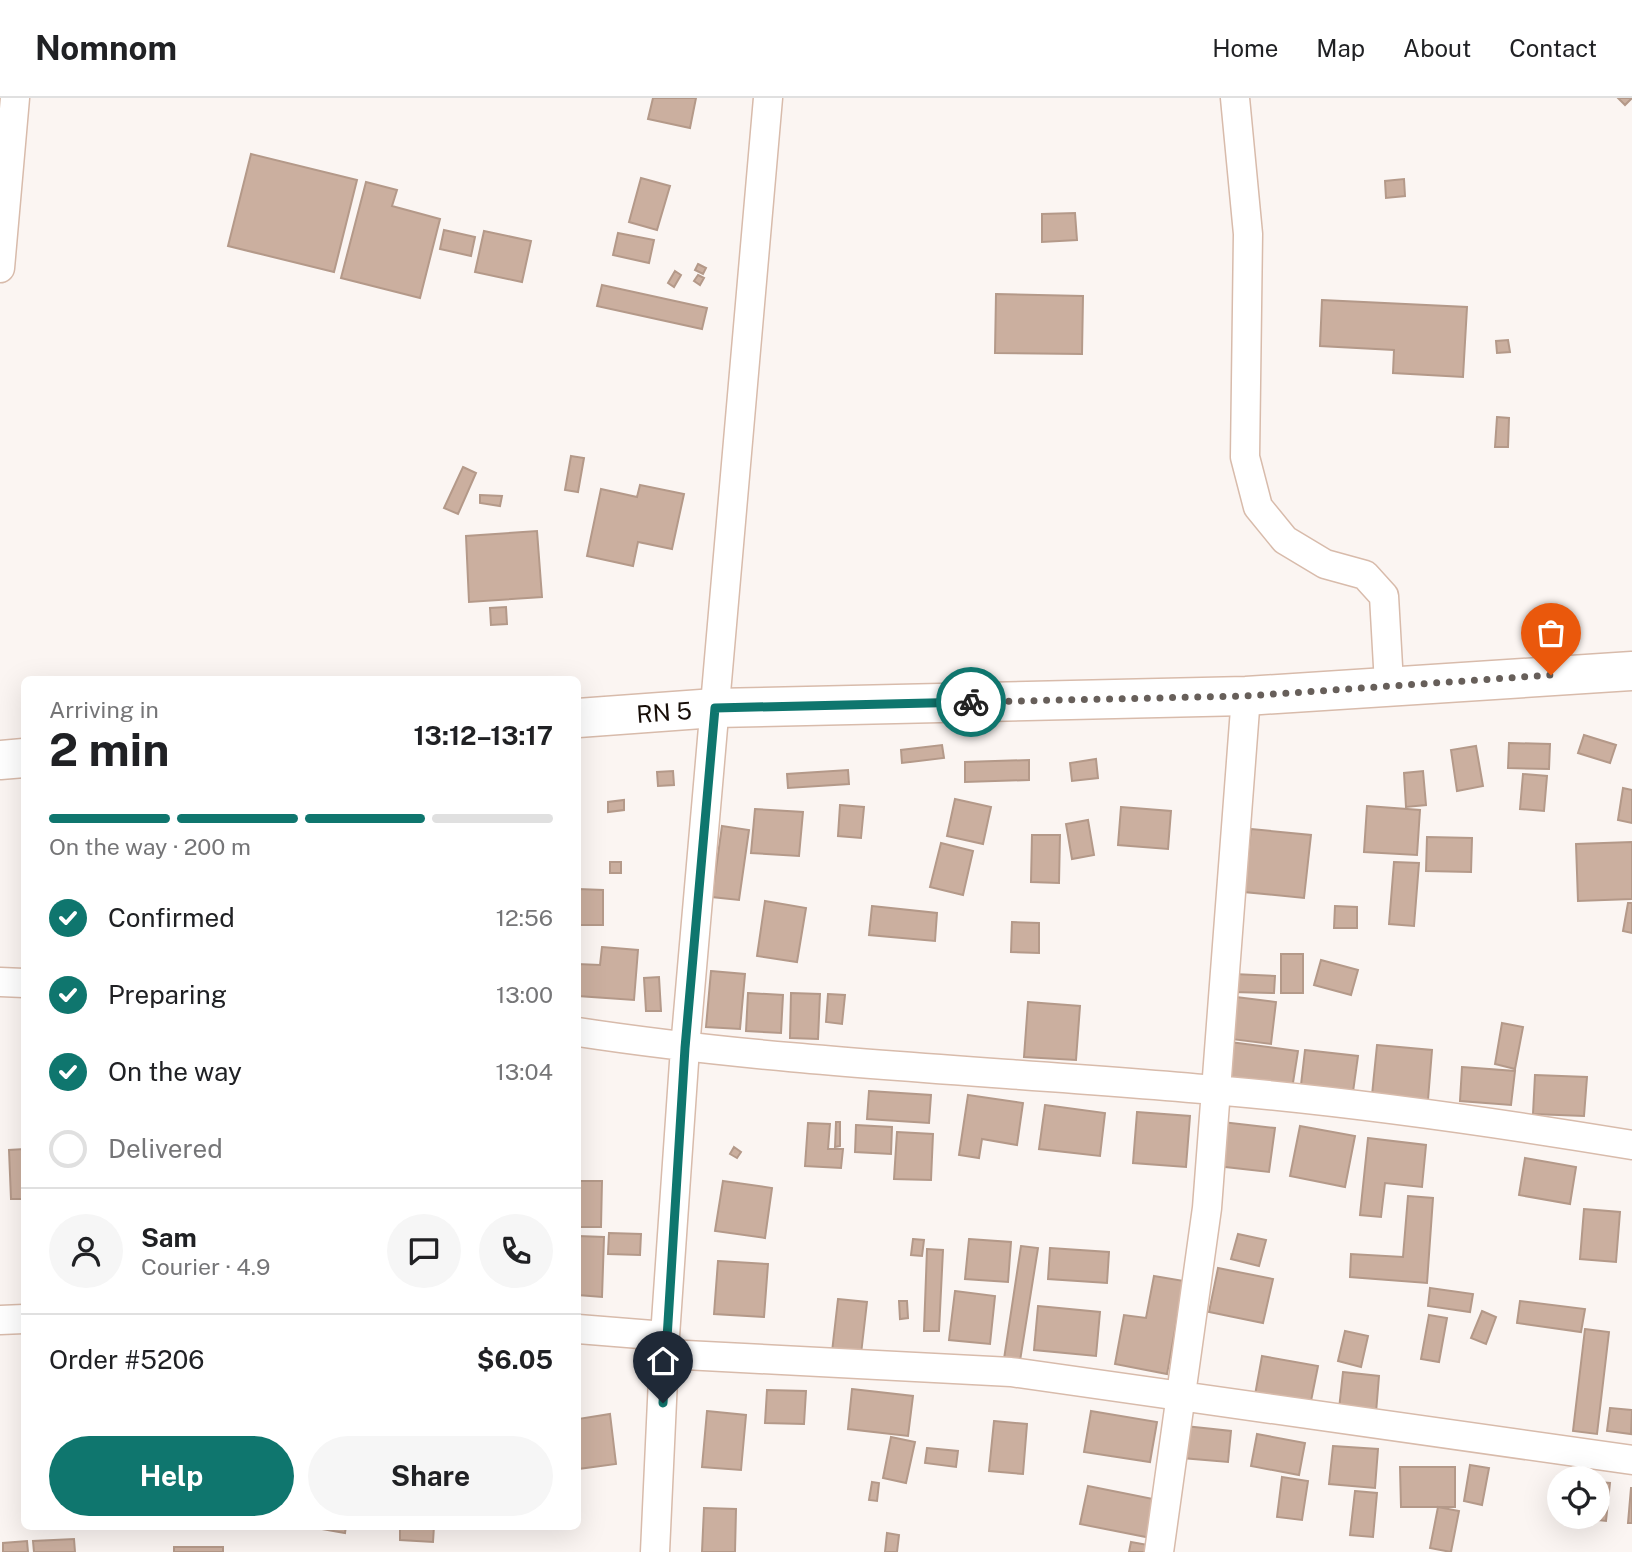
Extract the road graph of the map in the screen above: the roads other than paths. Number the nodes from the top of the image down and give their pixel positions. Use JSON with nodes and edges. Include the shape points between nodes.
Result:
{"nodes":[{"id":1,"x":15,"y":98,"type":"edge"},
{"id":2,"x":768,"y":98,"type":"edge"},
{"id":3,"x":1235,"y":98,"type":"edge"},
{"id":4,"x":0,"y":268,"type":"edge"},
{"id":5,"x":1632,"y":671,"type":"edge"},
{"id":6,"x":1389,"y":684,"type":"junction"},
{"id":7,"x":1246,"y":696,"type":"junction"},
{"id":8,"x":715,"y":708,"type":"junction"},
{"id":9,"x":581,"y":718,"type":"edge"},
{"id":10,"x":21,"y":758,"type":"edge"},
{"id":11,"x":0,"y":760,"type":"edge"},
{"id":12,"x":0,"y":982,"type":"edge"},
{"id":13,"x":21,"y":983,"type":"edge"},
{"id":14,"x":581,"y":1032,"type":"edge"},
{"id":15,"x":685,"y":1048,"type":"junction"},
{"id":16,"x":1216,"y":1090,"type":"junction"},
{"id":17,"x":1632,"y":1145,"type":"edge"},
{"id":18,"x":21,"y":1319,"type":"edge"},
{"id":19,"x":0,"y":1320,"type":"edge"},
{"id":20,"x":581,"y":1330,"type":"edge"},
{"id":21,"x":666,"y":1345,"type":"junction"},
{"id":22,"x":1181,"y":1398,"type":"junction"},
{"id":23,"x":1632,"y":1460,"type":"edge"},
{"id":24,"x":655,"y":1552,"type":"edge"},
{"id":25,"x":1159,"y":1552,"type":"edge"}],
"edges":[{"from":1,"to":4,"type":"street"},
{"from":2,"to":8,"type":"street"},
{"from":3,"to":6,"type":"street","via":[[1248,234],[1245,457],[1254,495],[1258,507],[1285,540],[1325,564],[1365,575],[1384,596]]},
{"from":5,"to":6,"type":"main road","name":"RN 5","number":"RN 5"},
{"from":6,"to":7,"type":"main road","name":"RN 5","number":"RN 5"},
{"from":7,"to":8,"type":"main road","name":"RN 5","number":"RN 5"},
{"from":7,"to":16,"type":"street"},
{"from":8,"to":9,"type":"main road","name":"RN 5","number":"RN 5"},
{"from":8,"to":15,"type":"street"},
{"from":10,"to":11,"type":"main road"},
{"from":12,"to":13,"type":"street"},
{"from":14,"to":15,"type":"street"},
{"from":15,"to":16,"type":"street"},
{"from":15,"to":21,"type":"street"},
{"from":16,"to":17,"type":"street","via":[[1496,1122]]},
{"from":16,"to":22,"type":"street","via":[[1207,1208]]},
{"from":18,"to":19,"type":"street"},
{"from":20,"to":21,"type":"street"},
{"from":21,"to":22,"type":"street","via":[[1011,1372]]},
{"from":21,"to":24,"type":"street"},
{"from":22,"to":23,"type":"street"},
{"from":22,"to":25,"type":"street"}]}
